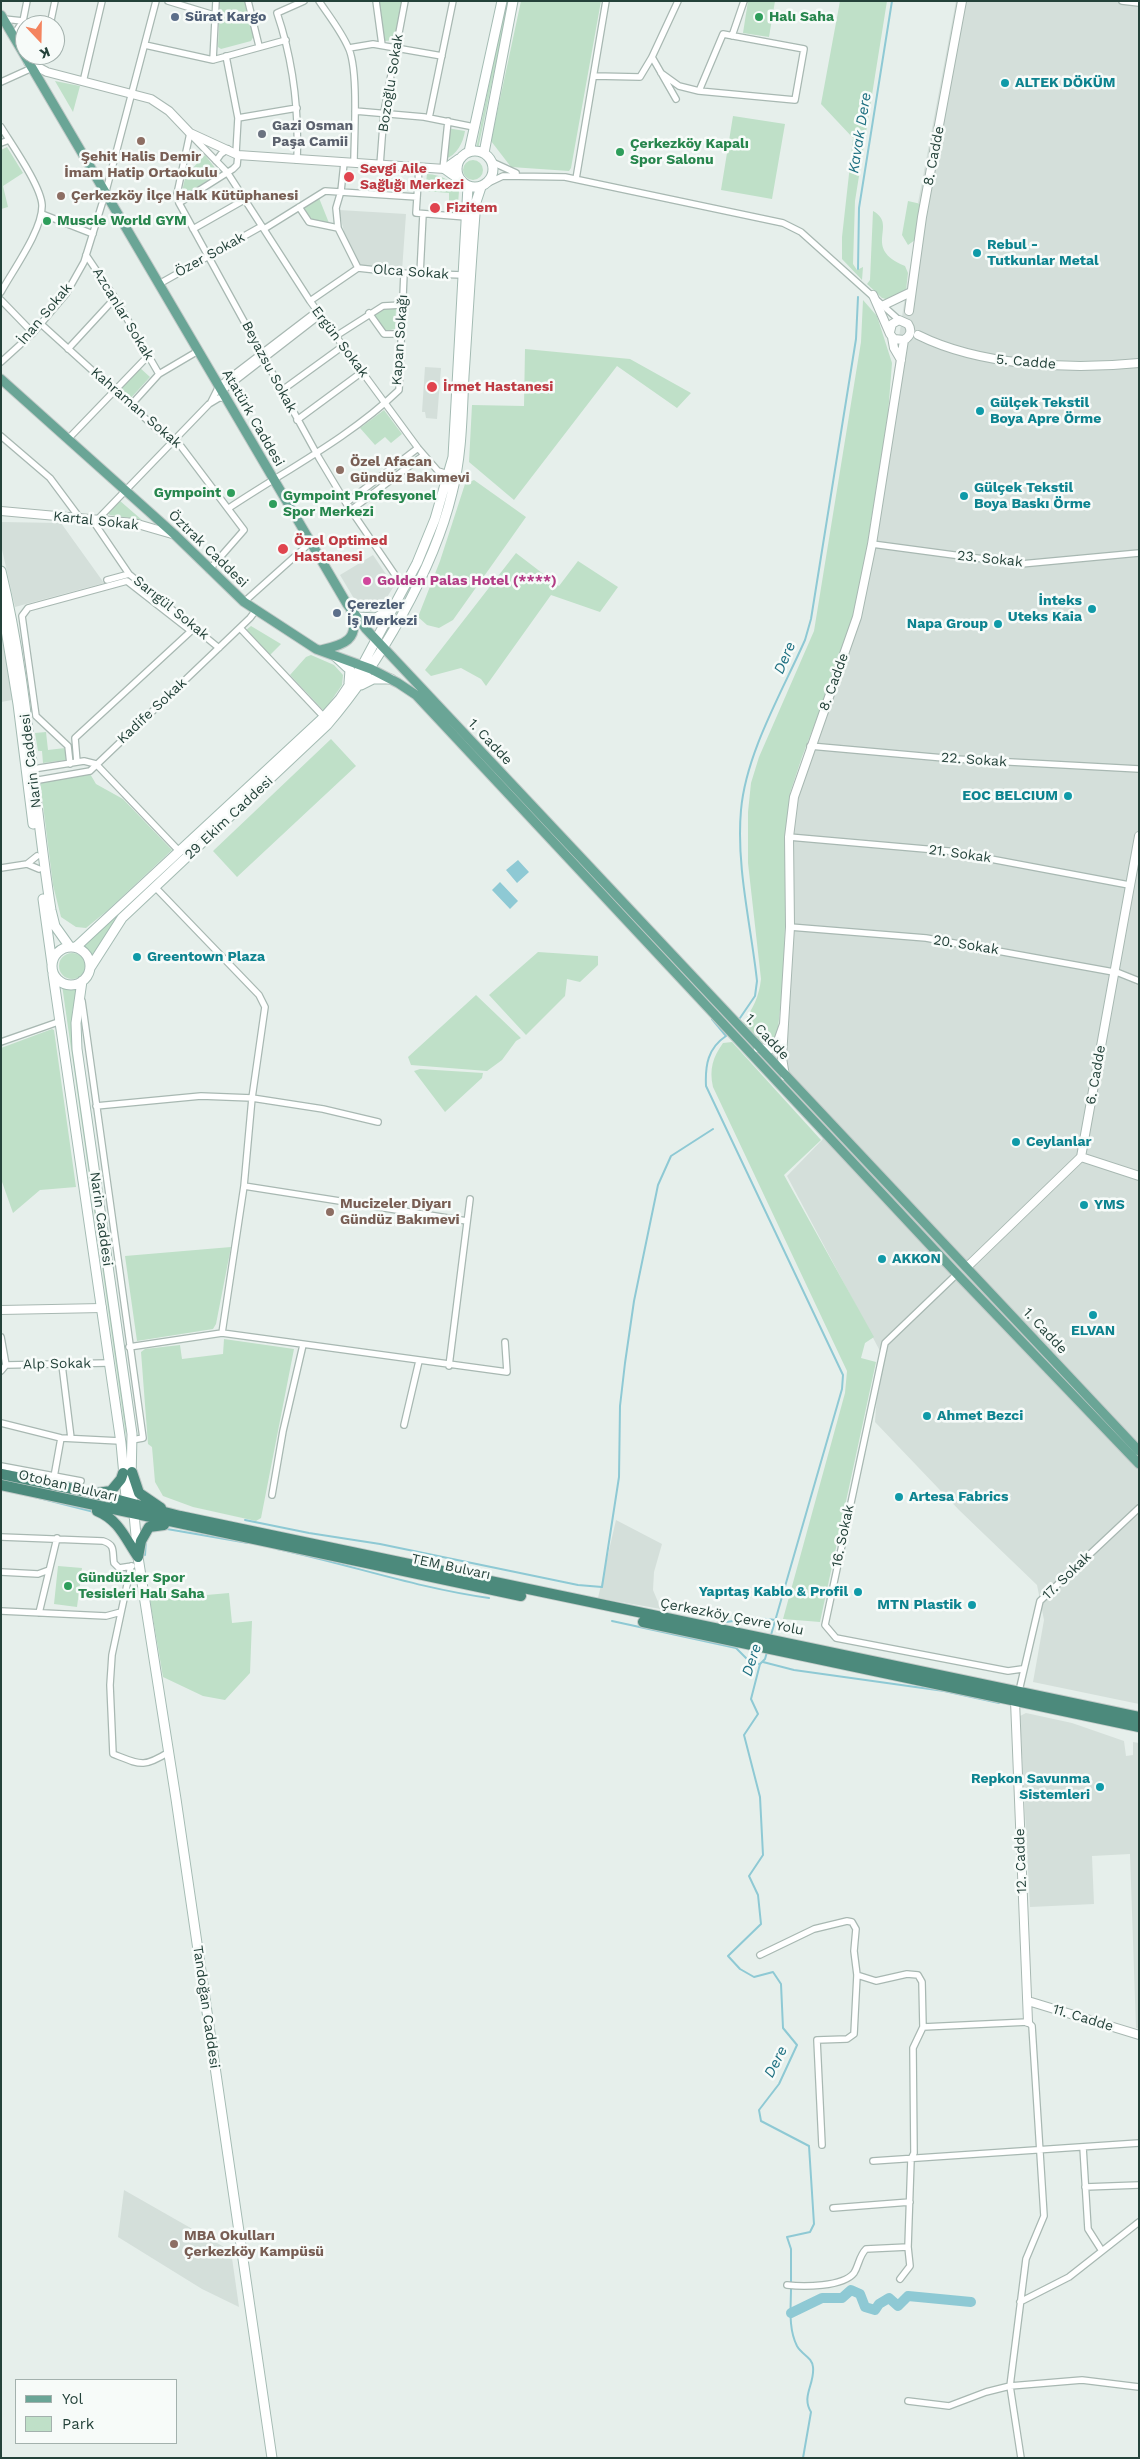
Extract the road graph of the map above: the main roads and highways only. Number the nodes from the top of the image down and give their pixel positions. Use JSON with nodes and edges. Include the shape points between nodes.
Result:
{"nodes":[{"id":1,"x":502,"y":1,"type":"edge"},
{"id":2,"x":514,"y":1,"type":"edge"},
{"id":3,"x":2,"y":17,"type":"edge"},
{"id":4,"x":469,"y":152,"type":"junction"},
{"id":5,"x":484,"y":153,"type":"junction"},
{"id":6,"x":460,"y":158,"type":"junction"},
{"id":7,"x":460,"y":179,"type":"junction"},
{"id":8,"x":483,"y":185,"type":"junction"},
{"id":9,"x":468,"y":186,"type":"junction"},
{"id":10,"x":1,"y":379,"type":"edge"},
{"id":11,"x":452,"y":475,"type":"junction"},
{"id":12,"x":429,"y":549,"type":"junction"},
{"id":13,"x":1,"y":571,"type":"edge"},
{"id":14,"x":1,"y":599,"type":"edge"},
{"id":15,"x":347,"y":604,"type":"junction"},
{"id":16,"x":394,"y":606,"type":"junction"},
{"id":17,"x":357,"y":617,"type":"junction"},
{"id":18,"x":393,"y":628,"type":"junction"},
{"id":19,"x":379,"y":644,"type":"junction"},
{"id":20,"x":321,"y":650,"type":"junction"},
{"id":21,"x":336,"y":657,"type":"junction"},
{"id":22,"x":398,"y":664,"type":"junction"},
{"id":23,"x":366,"y":668,"type":"junction"},
{"id":24,"x":392,"y":680,"type":"junction"},
{"id":25,"x":348,"y":686,"type":"junction"},
{"id":26,"x":358,"y":686,"type":"junction"},
{"id":27,"x":73,"y":947,"type":"junction"},
{"id":28,"x":52,"y":964,"type":"junction"},
{"id":29,"x":90,"y":968,"type":"junction"},
{"id":30,"x":53,"y":974,"type":"junction"},
{"id":31,"x":81,"y":985,"type":"junction"},
{"id":32,"x":725,"y":1018,"type":"junction"},
{"id":33,"x":736,"y":1030,"type":"junction"},
{"id":34,"x":1139,"y":1450,"type":"edge"},
{"id":35,"x":1139,"y":1464,"type":"edge"},
{"id":36,"x":128,"y":1472,"type":"junction"},
{"id":37,"x":1,"y":1474,"type":"edge"},
{"id":38,"x":1,"y":1485,"type":"edge"},
{"id":39,"x":92,"y":1493,"type":"junction"},
{"id":40,"x":57,"y":1497,"type":"junction"},
{"id":41,"x":130,"y":1509,"type":"junction"},
{"id":42,"x":180,"y":1516,"type":"junction"},
{"id":43,"x":192,"y":1526,"type":"junction"},
{"id":44,"x":136,"y":1563,"type":"junction"},
{"id":45,"x":762,"y":1642,"type":"junction"},
{"id":46,"x":814,"y":1652,"type":"junction"},
{"id":47,"x":1017,"y":1696,"type":"junction"},
{"id":48,"x":1139,"y":1717,"type":"edge"},
{"id":49,"x":1139,"y":1727,"type":"edge"},
{"id":50,"x":272,"y":2458,"type":"edge"}],
"edges":[{"from":1,"to":4,"type":"main road"},
{"from":2,"to":5,"type":"main road"},
{"from":3,"to":15,"type":"main road","name":"Atatürk Caddesi"},
{"from":4,"to":5,"type":"main road"},
{"from":4,"to":6,"type":"main road"},
{"from":5,"to":8,"type":"main road","via":[[492,162],[493,174]]},
{"from":6,"to":7,"type":"main road","via":[[457,169]]},
{"from":6,"to":7,"type":"main road","via":[[444,169]]},
{"from":7,"to":9,"type":"main road"},
{"from":8,"to":9,"type":"main road"},
{"from":8,"to":11,"type":"main road","via":[[475,208]]},
{"from":9,"to":11,"type":"main road"},
{"from":10,"to":20,"type":"main road","name":"Öztrak Caddesi","via":[[174,534],[244,602]]},
{"from":11,"to":12,"type":"main road","via":[[444,521]]},
{"from":12,"to":16,"type":"main road"},
{"from":12,"to":18,"type":"main road"},
{"from":13,"to":27,"type":"main road","name":"Narin Caddesi","via":[[12,606],[51,910],[55,926]]},
{"from":14,"to":28,"type":"main road","name":"Narin Caddesi"},
{"from":15,"to":17,"type":"main road","name":"Atatürk Caddesi"},
{"from":15,"to":20,"type":"main road","via":[[354,622],[352,635],[345,643]]},
{"from":16,"to":17,"type":"main road","via":[[376,618]]},
{"from":16,"to":19,"type":"main road"},
{"from":17,"to":19,"type":"main road","name":"Atatürk Caddesi"},
{"from":18,"to":19,"type":"main road"},
{"from":18,"to":22,"type":"main road","via":[[392,649]]},
{"from":19,"to":22,"type":"main road","name":"1. Cadde"},
{"from":19,"to":23,"type":"main road"},
{"from":20,"to":21,"type":"main road","name":"Öztrak Caddesi"},
{"from":21,"to":23,"type":"main road","name":"Öztrak Caddesi"},
{"from":21,"to":25,"type":"main road","via":[[350,670]]},
{"from":22,"to":32,"type":"main road","name":"1. Cadde"},
{"from":23,"to":24,"type":"main road","name":"1. Cadde"},
{"from":23,"to":25,"type":"main road","name":"29 Ekim Caddesi"},
{"from":23,"to":26,"type":"main road","name":"29 Ekim Caddesi"},
{"from":24,"to":26,"type":"main road","via":[[373,679]]},
{"from":24,"to":32,"type":"main road","name":"1. Cadde","via":[[416,695]]},
{"from":25,"to":27,"type":"main road","name":"29 Ekim Caddesi","via":[[324,717]]},
{"from":26,"to":29,"type":"main road","name":"29 Ekim Caddesi","via":[[327,725],[122,918]]},
{"from":27,"to":28,"type":"main road","via":[[56,954]]},
{"from":27,"to":29,"type":"main road","via":[[85,953]]},
{"from":28,"to":30,"type":"main road"},
{"from":29,"to":31,"type":"main road"},
{"from":30,"to":31,"type":"main road","via":[[66,984]]},
{"from":30,"to":36,"type":"main road","name":"Narin Caddesi","via":[[108,1363]]},
{"from":31,"to":36,"type":"main road","name":"Narin Caddesi","via":[[76,1023],[77,1049],[132,1440]]},
{"from":32,"to":33,"type":"main road","name":"1. Cadde"},
{"from":33,"to":34,"type":"main road","name":"1. Cadde","via":[[785,1076]]},
{"from":33,"to":35,"type":"main road","name":"1. Cadde","via":[[957,1274]]},
{"from":36,"to":39,"type":"highway","via":[[112,1490]]},
{"from":36,"to":41,"type":"main road","name":"Tandoğan Caddesi"},
{"from":36,"to":42,"type":"highway","via":[[139,1493],[155,1505]]},
{"from":37,"to":39,"type":"highway","name":"Otoban Bulvarı"},
{"from":38,"to":40,"type":"highway","name":"Otoban Bulvarı"},
{"from":39,"to":41,"type":"highway","name":"Otoban Bulvarı"},
{"from":40,"to":41,"type":"highway","name":"Otoban Bulvarı"},
{"from":40,"to":44,"type":"highway","via":[[115,1521]]},
{"from":41,"to":42,"type":"highway"},
{"from":41,"to":43,"type":"highway","name":"TEM Bulvarı"},
{"from":41,"to":44,"type":"main road","name":"Tandoğan Caddesi"},
{"from":42,"to":45,"type":"highway","name":"Çerkezköy Çevre Yolu"},
{"from":43,"to":44,"type":"highway","via":[[149,1527],[141,1541]]},
{"from":43,"to":45,"type":"highway","name":"TEM Bulvarı"},
{"from":44,"to":50,"type":"main road","name":"Tandoğan Caddesi","via":[[169,1752]]},
{"from":45,"to":46,"type":"highway","name":"Çerkezköy Çevre Yolu"},
{"from":46,"to":47,"type":"highway","name":"Çerkezköy Çevre Yolu"},
{"from":46,"to":47,"type":"highway","name":"Çerkezköy Çevre Yolu","via":[[896,1674]]},
{"from":47,"to":48,"type":"highway","name":"Çerkezköy Çevre Yolu"},
{"from":47,"to":49,"type":"highway"}]}
